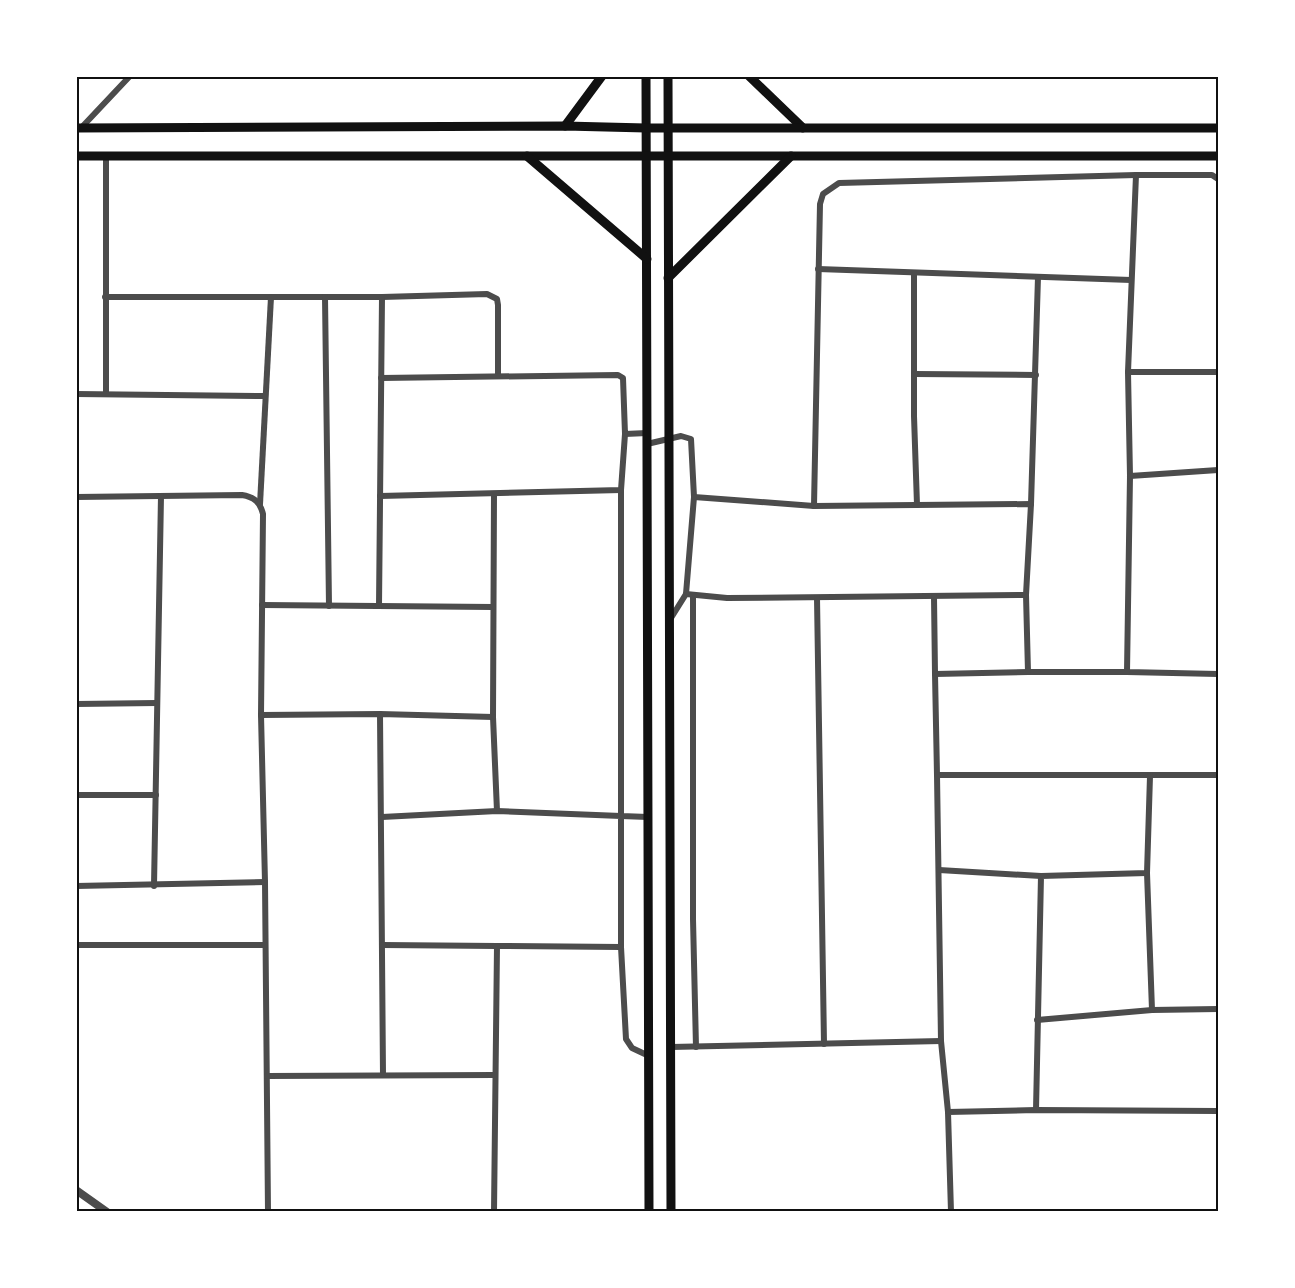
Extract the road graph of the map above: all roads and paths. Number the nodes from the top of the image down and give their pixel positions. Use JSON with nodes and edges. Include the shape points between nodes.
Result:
{"nodes":[{"id":1,"x":130,"y":76,"type":"edge"},
{"id":2,"x":602,"y":76,"type":"edge"},
{"id":3,"x":646,"y":76,"type":"edge"},
{"id":4,"x":668,"y":76,"type":"edge"},
{"id":5,"x":749,"y":76,"type":"edge"},
{"id":6,"x":565,"y":126,"type":"junction"},
{"id":7,"x":79,"y":128,"type":"edge"},
{"id":8,"x":646,"y":128,"type":"junction"},
{"id":9,"x":668,"y":128,"type":"junction"},
{"id":10,"x":803,"y":128,"type":"junction"},
{"id":11,"x":1218,"y":128,"type":"edge"},
{"id":12,"x":76,"y":156,"type":"edge"},
{"id":13,"x":106,"y":156,"type":"junction"},
{"id":14,"x":527,"y":156,"type":"junction"},
{"id":15,"x":647,"y":156,"type":"junction"},
{"id":16,"x":668,"y":156,"type":"junction"},
{"id":17,"x":791,"y":156,"type":"junction"},
{"id":18,"x":1218,"y":156,"type":"edge"},
{"id":19,"x":1136,"y":175,"type":"junction"},
{"id":20,"x":1218,"y":179,"type":"edge"},
{"id":21,"x":647,"y":259,"type":"junction"},
{"id":22,"x":818,"y":269,"type":"junction"},
{"id":23,"x":914,"y":273,"type":"junction"},
{"id":24,"x":1038,"y":276,"type":"junction"},
{"id":25,"x":668,"y":278,"type":"junction"},
{"id":26,"x":1131,"y":280,"type":"junction"},
{"id":27,"x":105,"y":297,"type":"junction"},
{"id":28,"x":271,"y":297,"type":"junction"},
{"id":29,"x":325,"y":297,"type":"junction"},
{"id":30,"x":382,"y":297,"type":"junction"},
{"id":31,"x":1128,"y":372,"type":"junction"},
{"id":32,"x":1218,"y":372,"type":"edge"},
{"id":33,"x":914,"y":374,"type":"junction"},
{"id":34,"x":1036,"y":375,"type":"junction"},
{"id":35,"x":498,"y":376,"type":"junction"},
{"id":36,"x":381,"y":378,"type":"junction"},
{"id":37,"x":76,"y":394,"type":"edge"},
{"id":38,"x":106,"y":394,"type":"junction"},
{"id":39,"x":265,"y":396,"type":"junction"},
{"id":40,"x":647,"y":433,"type":"junction"},
{"id":41,"x":624,"y":434,"type":"junction"},
{"id":42,"x":670,"y":438,"type":"junction"},
{"id":43,"x":647,"y":444,"type":"junction"},
{"id":44,"x":1218,"y":470,"type":"edge"},
{"id":45,"x":1130,"y":476,"type":"junction"},
{"id":46,"x":621,"y":490,"type":"junction"},
{"id":47,"x":494,"y":494,"type":"junction"},
{"id":48,"x":161,"y":496,"type":"junction"},
{"id":49,"x":380,"y":496,"type":"junction"},
{"id":50,"x":76,"y":497,"type":"edge"},
{"id":51,"x":694,"y":497,"type":"junction"},
{"id":52,"x":260,"y":504,"type":"junction"},
{"id":53,"x":1031,"y":504,"type":"junction"},
{"id":54,"x":917,"y":505,"type":"junction"},
{"id":55,"x":814,"y":506,"type":"junction"},
{"id":56,"x":686,"y":594,"type":"junction"},
{"id":57,"x":693,"y":595,"type":"junction"},
{"id":58,"x":1026,"y":596,"type":"junction"},
{"id":59,"x":934,"y":597,"type":"junction"},
{"id":60,"x":817,"y":598,"type":"junction"},
{"id":61,"x":262,"y":605,"type":"junction"},
{"id":62,"x":329,"y":606,"type":"junction"},
{"id":63,"x":379,"y":606,"type":"junction"},
{"id":64,"x":493,"y":606,"type":"junction"},
{"id":65,"x":670,"y":619,"type":"junction"},
{"id":66,"x":1028,"y":672,"type":"junction"},
{"id":67,"x":1127,"y":672,"type":"junction"},
{"id":68,"x":935,"y":674,"type":"junction"},
{"id":69,"x":1218,"y":674,"type":"edge"},
{"id":70,"x":76,"y":704,"type":"edge"},
{"id":71,"x":157,"y":704,"type":"junction"},
{"id":72,"x":380,"y":714,"type":"junction"},
{"id":73,"x":261,"y":715,"type":"junction"},
{"id":74,"x":493,"y":717,"type":"junction"},
{"id":75,"x":937,"y":775,"type":"junction"},
{"id":76,"x":1218,"y":775,"type":"edge"},
{"id":77,"x":1150,"y":776,"type":"junction"},
{"id":78,"x":76,"y":795,"type":"edge"},
{"id":79,"x":156,"y":795,"type":"junction"},
{"id":80,"x":497,"y":811,"type":"junction"},
{"id":81,"x":382,"y":816,"type":"junction"},
{"id":82,"x":621,"y":816,"type":"junction"},
{"id":83,"x":648,"y":817,"type":"junction"},
{"id":84,"x":939,"y":870,"type":"junction"},
{"id":85,"x":1147,"y":873,"type":"junction"},
{"id":86,"x":1041,"y":876,"type":"junction"},
{"id":87,"x":265,"y":882,"type":"junction"},
{"id":88,"x":76,"y":886,"type":"edge"},
{"id":89,"x":154,"y":886,"type":"junction"},
{"id":90,"x":76,"y":945,"type":"edge"},
{"id":91,"x":265,"y":945,"type":"junction"},
{"id":92,"x":382,"y":945,"type":"junction"},
{"id":93,"x":497,"y":946,"type":"junction"},
{"id":94,"x":621,"y":947,"type":"junction"},
{"id":95,"x":1152,"y":1010,"type":"junction"},
{"id":96,"x":1218,"y":1010,"type":"edge"},
{"id":97,"x":1037,"y":1020,"type":"junction"},
{"id":98,"x":941,"y":1041,"type":"junction"},
{"id":99,"x":824,"y":1044,"type":"junction"},
{"id":100,"x":671,"y":1047,"type":"junction"},
{"id":101,"x":696,"y":1047,"type":"junction"},
{"id":102,"x":649,"y":1056,"type":"junction"},
{"id":103,"x":383,"y":1075,"type":"junction"},
{"id":104,"x":267,"y":1076,"type":"junction"},
{"id":105,"x":494,"y":1076,"type":"junction"},
{"id":106,"x":1035,"y":1110,"type":"junction"},
{"id":107,"x":1218,"y":1111,"type":"edge"},
{"id":108,"x":948,"y":1112,"type":"junction"},
{"id":109,"x":76,"y":1190,"type":"edge"},
{"id":110,"x":107,"y":1212,"type":"edge"},
{"id":111,"x":268,"y":1212,"type":"edge"},
{"id":112,"x":494,"y":1212,"type":"edge"},
{"id":113,"x":649,"y":1212,"type":"edge"},
{"id":114,"x":671,"y":1212,"type":"edge"},
{"id":115,"x":951,"y":1212,"type":"edge"}],
"edges":[{"from":1,"to":7,"type":"street"},
{"from":2,"to":6,"type":"main road"},
{"from":3,"to":8,"type":"main road"},
{"from":4,"to":9,"type":"main road"},
{"from":5,"to":10,"type":"main road"},
{"from":6,"to":7,"type":"main road"},
{"from":6,"to":8,"type":"main road"},
{"from":8,"to":9,"type":"main road"},
{"from":8,"to":15,"type":"main road"},
{"from":9,"to":10,"type":"main road"},
{"from":9,"to":16,"type":"main road"},
{"from":10,"to":11,"type":"main road"},
{"from":12,"to":13,"type":"main road"},
{"from":13,"to":14,"type":"main road"},
{"from":13,"to":27,"type":"street"},
{"from":14,"to":15,"type":"main road"},
{"from":14,"to":21,"type":"main road"},
{"from":15,"to":16,"type":"main road"},
{"from":15,"to":21,"type":"main road"},
{"from":16,"to":17,"type":"main road"},
{"from":16,"to":25,"type":"main road"},
{"from":17,"to":18,"type":"main road"},
{"from":17,"to":25,"type":"main road"},
{"from":19,"to":20,"type":"street","via":[[1212,175]]},
{"from":19,"to":22,"type":"street","via":[[839,183],[824,194],[820,204]]},
{"from":19,"to":26,"type":"street"},
{"from":21,"to":40,"type":"main road"},
{"from":22,"to":23,"type":"street"},
{"from":22,"to":55,"type":"street"},
{"from":23,"to":24,"type":"street"},
{"from":23,"to":33,"type":"street"},
{"from":24,"to":26,"type":"street"},
{"from":24,"to":34,"type":"street"},
{"from":25,"to":42,"type":"main road"},
{"from":26,"to":31,"type":"street"},
{"from":27,"to":28,"type":"street"},
{"from":27,"to":38,"type":"street"},
{"from":28,"to":29,"type":"street"},
{"from":28,"to":39,"type":"street"},
{"from":29,"to":30,"type":"street"},
{"from":29,"to":62,"type":"street"},
{"from":30,"to":35,"type":"street","via":[[492,295],[498,305]]},
{"from":30,"to":36,"type":"street"},
{"from":31,"to":32,"type":"street"},
{"from":31,"to":45,"type":"street"},
{"from":33,"to":34,"type":"street"},
{"from":33,"to":54,"type":"street"},
{"from":34,"to":53,"type":"street"},
{"from":35,"to":36,"type":"street"},
{"from":35,"to":41,"type":"street","via":[[618,375],[624,386]]},
{"from":36,"to":49,"type":"street"},
{"from":37,"to":38,"type":"street"},
{"from":38,"to":39,"type":"street"},
{"from":39,"to":52,"type":"street"},
{"from":40,"to":41,"type":"street"},
{"from":40,"to":43,"type":"main road"},
{"from":41,"to":46,"type":"street"},
{"from":42,"to":43,"type":"street"},
{"from":42,"to":51,"type":"street","via":[[691,439]]},
{"from":42,"to":65,"type":"main road"},
{"from":43,"to":83,"type":"main road"},
{"from":44,"to":45,"type":"street"},
{"from":45,"to":67,"type":"street"},
{"from":46,"to":47,"type":"street"},
{"from":46,"to":82,"type":"street"},
{"from":47,"to":49,"type":"street"},
{"from":47,"to":64,"type":"street"},
{"from":48,"to":50,"type":"street"},
{"from":48,"to":52,"type":"street","via":[[242,495],[252,496]]},
{"from":48,"to":71,"type":"street"},
{"from":49,"to":63,"type":"street"},
{"from":51,"to":55,"type":"street"},
{"from":51,"to":56,"type":"street"},
{"from":52,"to":61,"type":"street"},
{"from":53,"to":54,"type":"street"},
{"from":53,"to":58,"type":"street"},
{"from":54,"to":55,"type":"street"},
{"from":56,"to":57,"type":"street"},
{"from":56,"to":65,"type":"street"},
{"from":57,"to":60,"type":"street"},
{"from":57,"to":101,"type":"street"},
{"from":58,"to":59,"type":"street"},
{"from":58,"to":66,"type":"street"},
{"from":59,"to":60,"type":"street"},
{"from":59,"to":68,"type":"street"},
{"from":60,"to":99,"type":"street"},
{"from":61,"to":62,"type":"street"},
{"from":61,"to":73,"type":"street"},
{"from":62,"to":63,"type":"street"},
{"from":63,"to":64,"type":"street"},
{"from":64,"to":74,"type":"street"},
{"from":65,"to":100,"type":"main road"},
{"from":66,"to":67,"type":"street"},
{"from":66,"to":68,"type":"street"},
{"from":67,"to":69,"type":"street"},
{"from":68,"to":75,"type":"street"},
{"from":70,"to":71,"type":"street"},
{"from":71,"to":79,"type":"street"},
{"from":72,"to":73,"type":"street"},
{"from":72,"to":74,"type":"street"},
{"from":72,"to":81,"type":"street"},
{"from":73,"to":87,"type":"street"},
{"from":74,"to":80,"type":"street"},
{"from":75,"to":77,"type":"street"},
{"from":75,"to":84,"type":"street"},
{"from":76,"to":77,"type":"street"},
{"from":77,"to":85,"type":"street"},
{"from":78,"to":79,"type":"street"},
{"from":79,"to":89,"type":"street"},
{"from":80,"to":81,"type":"street"},
{"from":80,"to":82,"type":"street"},
{"from":81,"to":92,"type":"street"},
{"from":82,"to":83,"type":"street"},
{"from":82,"to":94,"type":"street"},
{"from":83,"to":102,"type":"main road"},
{"from":84,"to":86,"type":"street"},
{"from":84,"to":98,"type":"street"},
{"from":85,"to":86,"type":"street"},
{"from":85,"to":95,"type":"street"},
{"from":86,"to":97,"type":"street"},
{"from":87,"to":89,"type":"street"},
{"from":87,"to":91,"type":"street"},
{"from":88,"to":89,"type":"street"},
{"from":90,"to":91,"type":"street"},
{"from":91,"to":104,"type":"street"},
{"from":92,"to":93,"type":"street"},
{"from":92,"to":103,"type":"street"},
{"from":93,"to":94,"type":"street"},
{"from":93,"to":105,"type":"street"},
{"from":94,"to":102,"type":"street","via":[[626,1039],[632,1048]]},
{"from":95,"to":96,"type":"street"},
{"from":95,"to":97,"type":"street"},
{"from":97,"to":106,"type":"street"},
{"from":98,"to":99,"type":"street"},
{"from":98,"to":108,"type":"street"},
{"from":99,"to":101,"type":"street"},
{"from":100,"to":101,"type":"street"},
{"from":100,"to":114,"type":"main road"},
{"from":102,"to":113,"type":"main road"},
{"from":103,"to":104,"type":"street"},
{"from":103,"to":105,"type":"street"},
{"from":104,"to":111,"type":"street"},
{"from":105,"to":112,"type":"street"},
{"from":106,"to":107,"type":"street"},
{"from":106,"to":108,"type":"street"},
{"from":108,"to":115,"type":"street"},
{"from":109,"to":110,"type":"street"}]}
